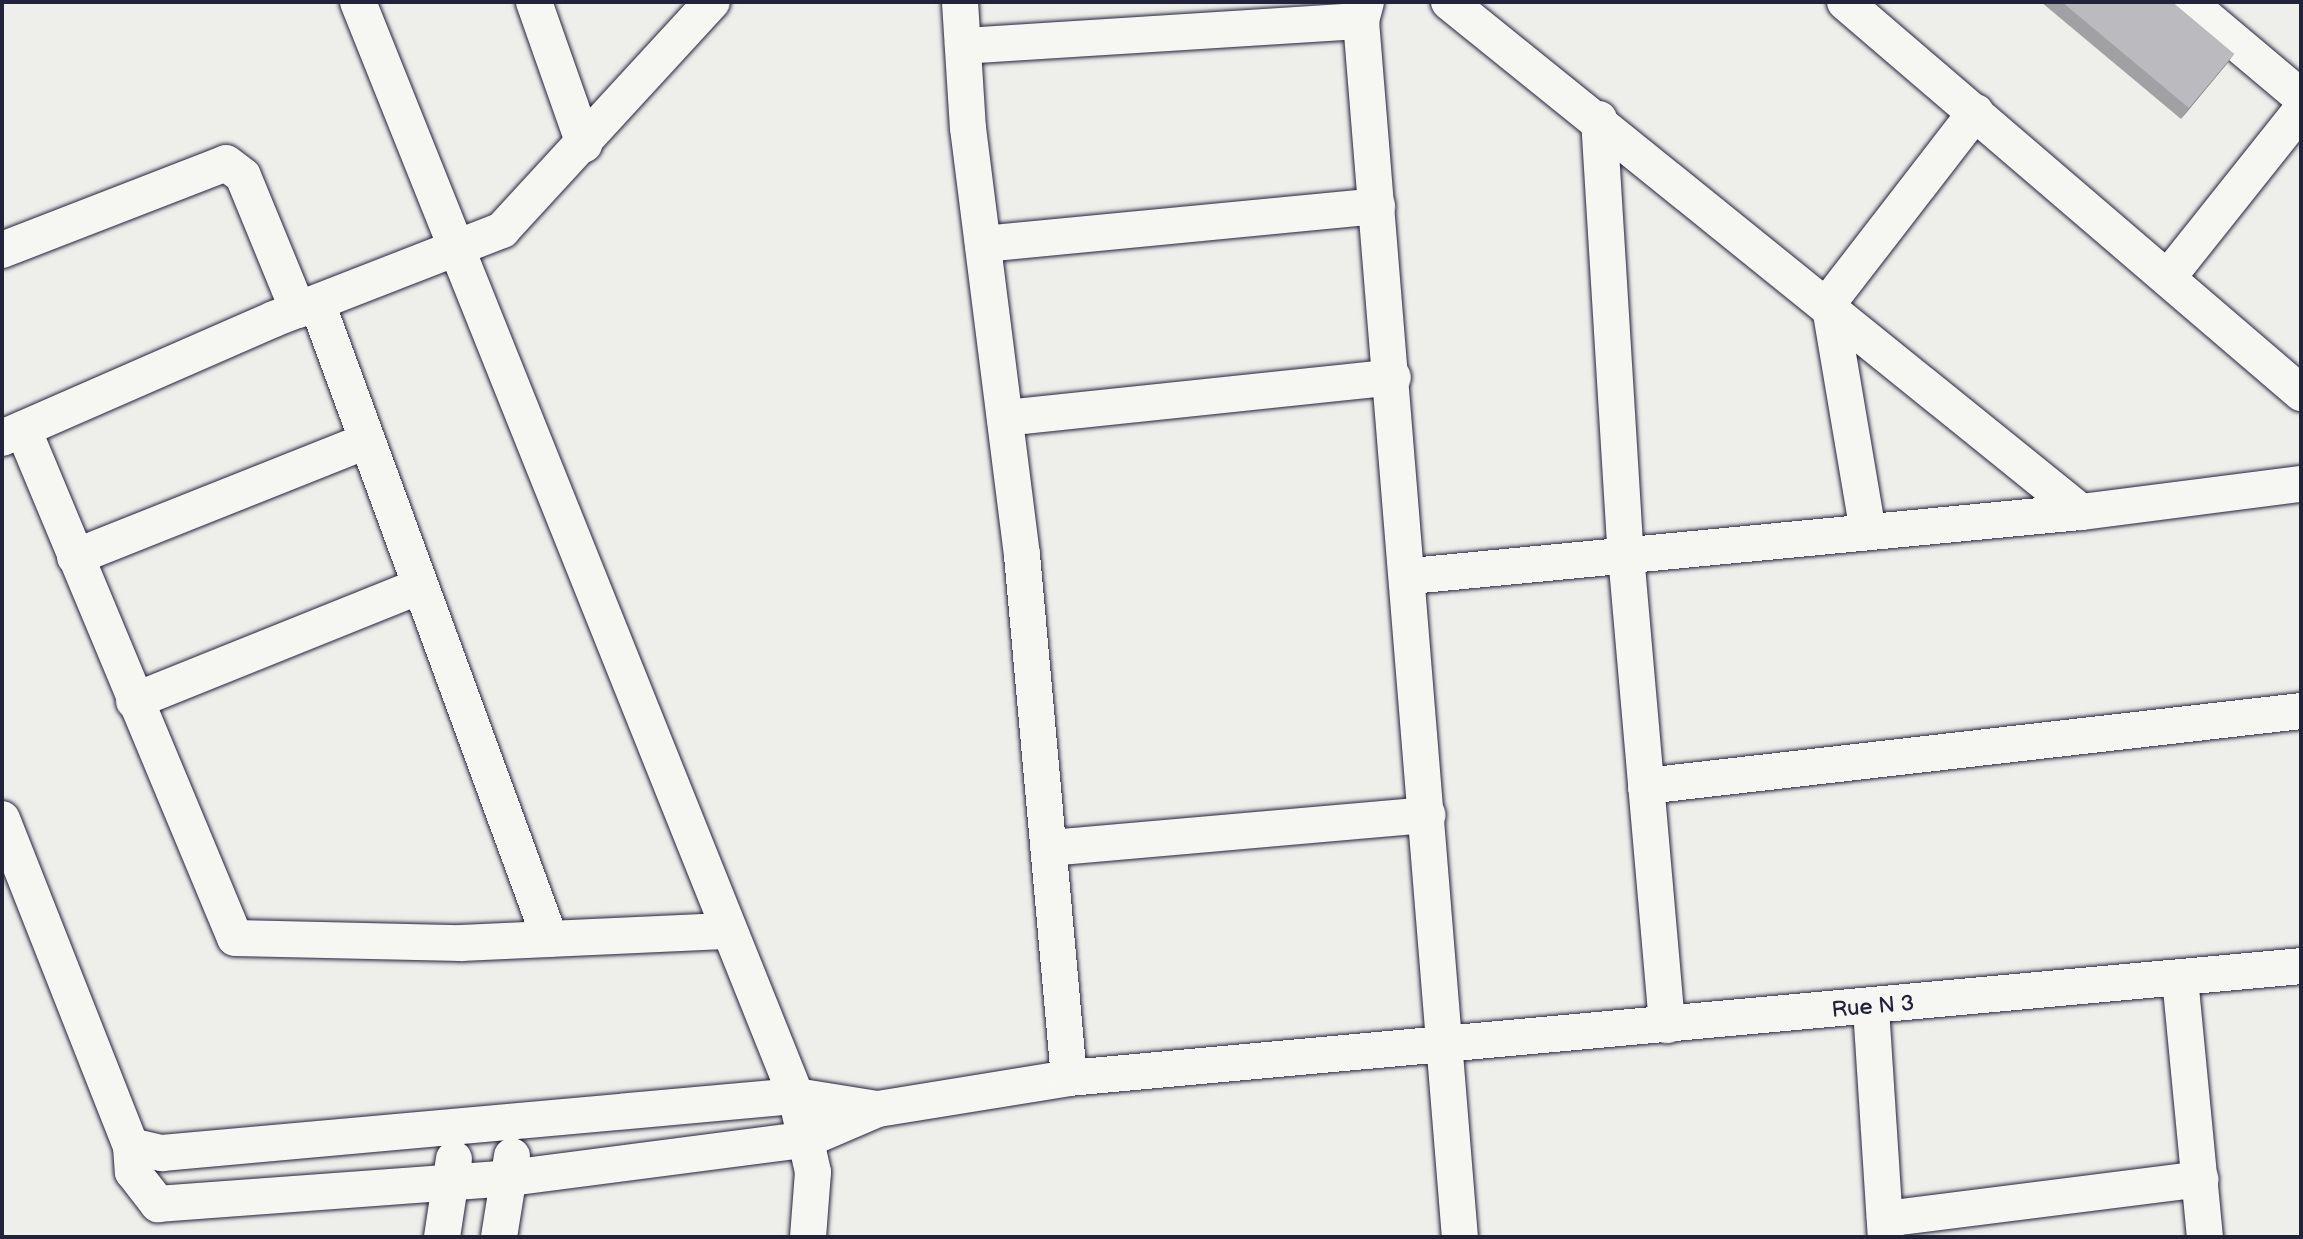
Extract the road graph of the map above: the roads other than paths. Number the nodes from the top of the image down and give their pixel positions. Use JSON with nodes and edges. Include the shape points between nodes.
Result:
{"nodes":[{"id":1,"x":358,"y":2,"type":"edge"},
{"id":2,"x":534,"y":2,"type":"edge"},
{"id":3,"x":712,"y":2,"type":"edge"},
{"id":4,"x":960,"y":2,"type":"edge"},
{"id":5,"x":1449,"y":2,"type":"edge"},
{"id":6,"x":1845,"y":2,"type":"edge"},
{"id":7,"x":2188,"y":2,"type":"edge"},
{"id":8,"x":1364,"y":12,"type":"edge"},
{"id":9,"x":963,"y":46,"type":"junction"},
{"id":10,"x":2301,"y":97,"type":"edge"},
{"id":11,"x":2301,"y":110,"type":"edge"},
{"id":12,"x":1976,"y":112,"type":"junction"},
{"id":13,"x":1599,"y":119,"type":"junction"},
{"id":14,"x":584,"y":144,"type":"junction"},
{"id":15,"x":1377,"y":206,"type":"junction"},
{"id":16,"x":983,"y":244,"type":"junction"},
{"id":17,"x":2,"y":250,"type":"edge"},
{"id":18,"x":457,"y":251,"type":"junction"},
{"id":19,"x":2169,"y":276,"type":"junction"},
{"id":20,"x":1829,"y":302,"type":"junction"},
{"id":21,"x":307,"y":306,"type":"junction"},
{"id":22,"x":1393,"y":377,"type":"junction"},
{"id":23,"x":2301,"y":393,"type":"edge"},
{"id":24,"x":1005,"y":418,"type":"junction"},
{"id":25,"x":12,"y":434,"type":"edge"},
{"id":26,"x":367,"y":441,"type":"junction"},
{"id":27,"x":2301,"y":484,"type":"edge"},
{"id":28,"x":2081,"y":512,"type":"junction"},
{"id":29,"x":1868,"y":532,"type":"junction"},
{"id":30,"x":1626,"y":555,"type":"junction"},
{"id":31,"x":75,"y":557,"type":"junction"},
{"id":32,"x":1411,"y":576,"type":"junction"},
{"id":33,"x":420,"y":586,"type":"junction"},
{"id":34,"x":134,"y":701,"type":"junction"},
{"id":35,"x":2301,"y":711,"type":"edge"},
{"id":36,"x":1646,"y":786,"type":"junction"},
{"id":37,"x":1428,"y":815,"type":"junction"},
{"id":38,"x":2,"y":819,"type":"edge"},
{"id":39,"x":1049,"y":848,"type":"junction"},
{"id":40,"x":725,"y":931,"type":"junction"},
{"id":41,"x":550,"y":939,"type":"junction"},
{"id":42,"x":2301,"y":966,"type":"edge"},
{"id":43,"x":2180,"y":978,"type":"junction"},
{"id":44,"x":1871,"y":1008,"type":"junction"},
{"id":45,"x":1667,"y":1025,"type":"junction"},
{"id":46,"x":1444,"y":1043,"type":"junction"},
{"id":47,"x":1069,"y":1078,"type":"junction"},
{"id":48,"x":796,"y":1096,"type":"junction"},
{"id":49,"x":878,"y":1109,"type":"junction"},
{"id":50,"x":515,"y":1125,"type":"junction"},
{"id":51,"x":458,"y":1130,"type":"junction"},
{"id":52,"x":808,"y":1139,"type":"junction"},
{"id":53,"x":131,"y":1146,"type":"junction"},
{"id":54,"x":509,"y":1178,"type":"junction"},
{"id":55,"x":2200,"y":1179,"type":"junction"},
{"id":56,"x":452,"y":1181,"type":"junction"},
{"id":57,"x":1886,"y":1228,"type":"edge"},
{"id":58,"x":442,"y":1237,"type":"edge"},
{"id":59,"x":499,"y":1237,"type":"edge"},
{"id":60,"x":808,"y":1237,"type":"edge"},
{"id":61,"x":1460,"y":1237,"type":"edge"},
{"id":62,"x":2205,"y":1237,"type":"edge"}],
"edges":[{"from":1,"to":18,"type":"street"},
{"from":2,"to":14,"type":"street"},
{"from":3,"to":14,"type":"street"},
{"from":4,"to":9,"type":"street"},
{"from":5,"to":13,"type":"street"},
{"from":6,"to":12,"type":"street"},
{"from":7,"to":10,"type":"street"},
{"from":8,"to":9,"type":"street"},
{"from":8,"to":15,"type":"street"},
{"from":9,"to":16,"type":"street"},
{"from":11,"to":19,"type":"street"},
{"from":12,"to":19,"type":"street"},
{"from":12,"to":20,"type":"street"},
{"from":13,"to":20,"type":"street"},
{"from":13,"to":30,"type":"street"},
{"from":14,"to":18,"type":"street","via":[[521,215]]},
{"from":15,"to":16,"type":"street"},
{"from":15,"to":22,"type":"street"},
{"from":16,"to":24,"type":"street"},
{"from":17,"to":21,"type":"street","via":[[226,163],[243,176]]},
{"from":18,"to":21,"type":"street"},
{"from":18,"to":40,"type":"street"},
{"from":19,"to":23,"type":"street"},
{"from":20,"to":28,"type":"street"},
{"from":20,"to":29,"type":"street"},
{"from":21,"to":25,"type":"street"},
{"from":21,"to":26,"type":"street"},
{"from":22,"to":24,"type":"street"},
{"from":22,"to":32,"type":"street"},
{"from":24,"to":39,"type":"street"},
{"from":25,"to":31,"type":"street"},
{"from":26,"to":31,"type":"street"},
{"from":26,"to":33,"type":"street"},
{"from":27,"to":28,"type":"street"},
{"from":28,"to":29,"type":"street"},
{"from":29,"to":30,"type":"street"},
{"from":30,"to":32,"type":"street"},
{"from":30,"to":36,"type":"street"},
{"from":31,"to":34,"type":"street"},
{"from":32,"to":37,"type":"street"},
{"from":33,"to":34,"type":"street"},
{"from":33,"to":41,"type":"street"},
{"from":34,"to":41,"type":"street","via":[[228,930],[242,943]]},
{"from":35,"to":36,"type":"street"},
{"from":36,"to":45,"type":"street"},
{"from":37,"to":39,"type":"street"},
{"from":37,"to":46,"type":"street"},
{"from":38,"to":53,"type":"street"},
{"from":39,"to":47,"type":"street"},
{"from":40,"to":41,"type":"street"},
{"from":40,"to":48,"type":"street"},
{"from":42,"to":43,"type":"street","name":"Rue N 3"},
{"from":43,"to":44,"type":"street","name":"Rue N 3"},
{"from":43,"to":55,"type":"street"},
{"from":44,"to":45,"type":"street","name":"Rue N 3"},
{"from":44,"to":57,"type":"street"},
{"from":45,"to":46,"type":"street","name":"Rue N 3"},
{"from":46,"to":47,"type":"street","name":"Rue N 3"},
{"from":46,"to":61,"type":"street"},
{"from":47,"to":49,"type":"street","name":"Rue N 3"},
{"from":48,"to":49,"type":"street"},
{"from":48,"to":50,"type":"street"},
{"from":48,"to":52,"type":"street"},
{"from":49,"to":52,"type":"street"},
{"from":50,"to":51,"type":"street"},
{"from":50,"to":54,"type":"street"},
{"from":51,"to":53,"type":"street","via":[[162,1153]]},
{"from":51,"to":56,"type":"street"},
{"from":52,"to":54,"type":"street"},
{"from":52,"to":60,"type":"street","via":[[814,1201]]},
{"from":53,"to":56,"type":"street","via":[[139,1186],[158,1204]]},
{"from":54,"to":56,"type":"street"},
{"from":54,"to":59,"type":"street"},
{"from":55,"to":57,"type":"street"},
{"from":55,"to":62,"type":"street"},
{"from":56,"to":58,"type":"street"}]}
